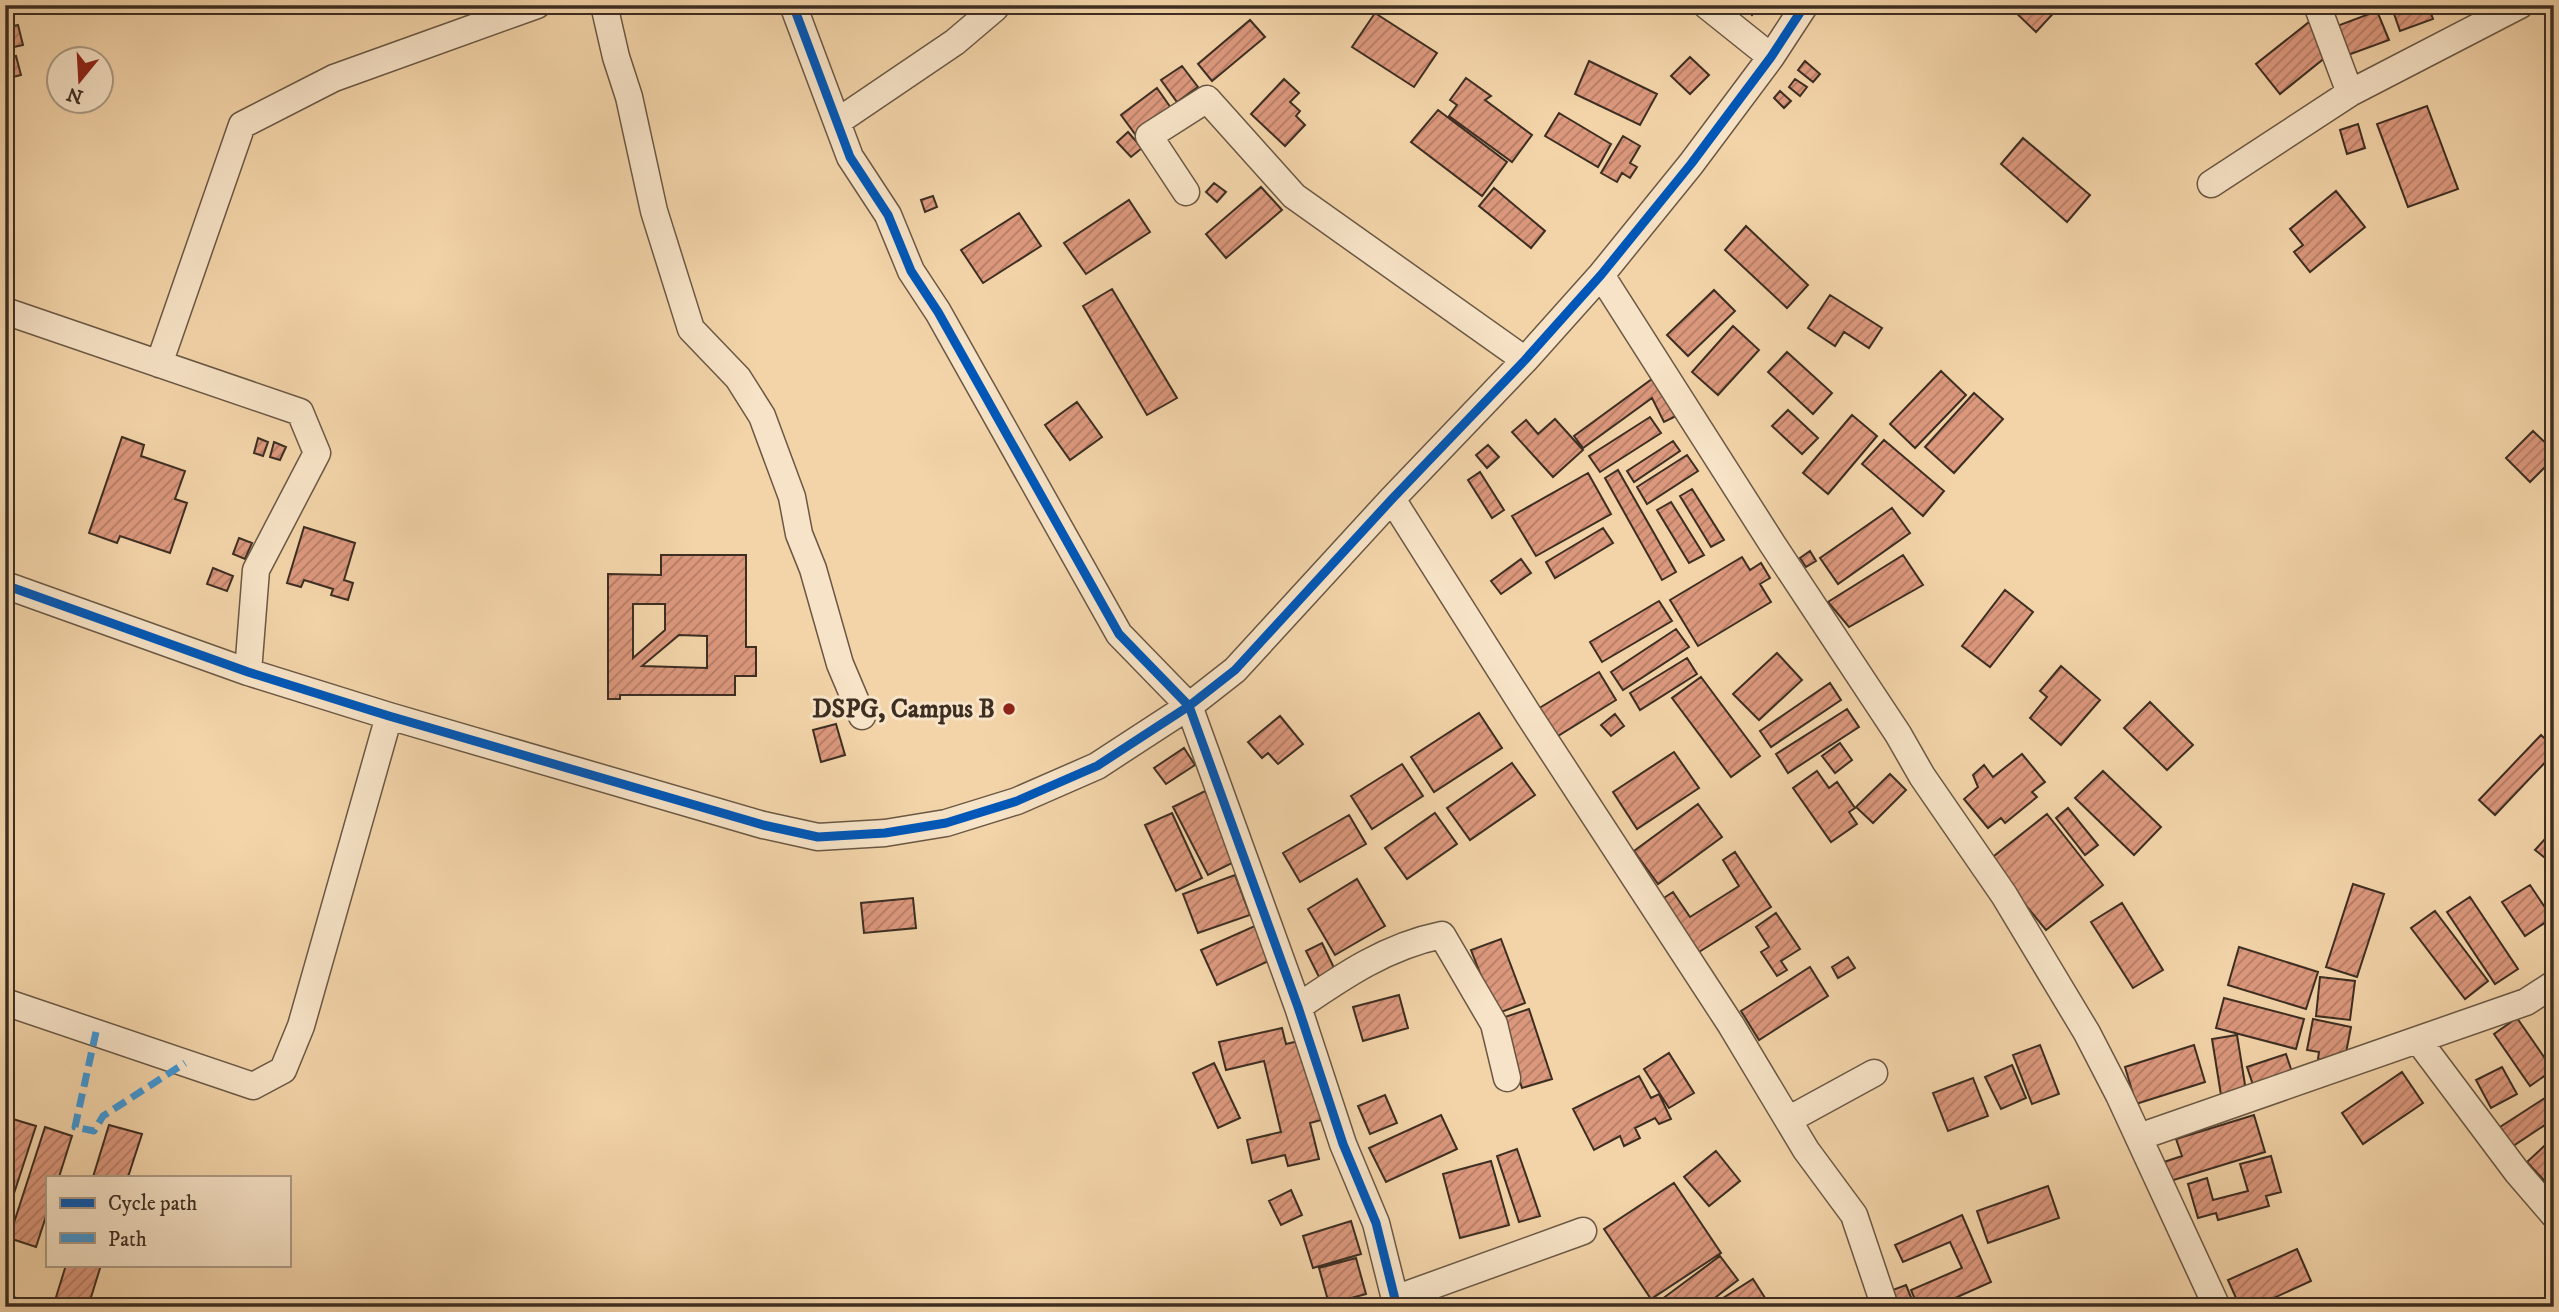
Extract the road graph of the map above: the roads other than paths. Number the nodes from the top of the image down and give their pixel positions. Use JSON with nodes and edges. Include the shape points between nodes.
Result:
{"nodes":[{"id":1,"x":537,"y":5,"type":"edge"},
{"id":2,"x":604,"y":5,"type":"edge"},
{"id":3,"x":793,"y":5,"type":"edge"},
{"id":4,"x":1706,"y":5,"type":"edge"},
{"id":5,"x":1805,"y":5,"type":"edge"},
{"id":6,"x":2317,"y":5,"type":"edge"},
{"id":7,"x":2520,"y":5,"type":"edge"},
{"id":8,"x":995,"y":8,"type":"dead end"},
{"id":9,"x":1771,"y":57,"type":"junction"},
{"id":10,"x":2350,"y":93,"type":"junction"},
{"id":11,"x":837,"y":122,"type":"junction"},
{"id":12,"x":2211,"y":184,"type":"dead end"},
{"id":13,"x":1186,"y":192,"type":"dead end"},
{"id":14,"x":1601,"y":275,"type":"junction"},
{"id":15,"x":5,"y":311,"type":"edge"},
{"id":16,"x":1525,"y":360,"type":"junction"},
{"id":17,"x":159,"y":364,"type":"junction"},
{"id":18,"x":1392,"y":499,"type":"junction"},
{"id":19,"x":5,"y":585,"type":"edge"},
{"id":20,"x":248,"y":672,"type":"junction"},
{"id":21,"x":1189,"y":706,"type":"junction"},
{"id":22,"x":389,"y":716,"type":"junction"},
{"id":23,"x":862,"y":716,"type":"dead end"},
{"id":24,"x":2554,"y":984,"type":"edge"},
{"id":25,"x":5,"y":1002,"type":"edge"},
{"id":26,"x":1298,"y":1007,"type":"junction"},
{"id":27,"x":2418,"y":1040,"type":"junction"},
{"id":28,"x":1874,"y":1073,"type":"dead end"},
{"id":29,"x":1507,"y":1077,"type":"dead end"},
{"id":30,"x":1788,"y":1120,"type":"junction"},
{"id":31,"x":2139,"y":1137,"type":"junction"},
{"id":32,"x":2554,"y":1215,"type":"edge"},
{"id":33,"x":1583,"y":1231,"type":"dead end"},
{"id":34,"x":1396,"y":1303,"type":"edge"},
{"id":35,"x":1885,"y":1307,"type":"edge"},
{"id":36,"x":2217,"y":1307,"type":"edge"}],
"edges":[{"from":1,"to":17,"type":"street","via":[[334,78],[242,125]]},
{"from":2,"to":23,"type":"street","via":[[654,211],[691,329],[738,378],[762,416],[792,497],[840,664]]},
{"from":3,"to":11,"type":"street"},
{"from":4,"to":9,"type":"street"},
{"from":5,"to":9,"type":"street"},
{"from":6,"to":10,"type":"street"},
{"from":7,"to":10,"type":"street"},
{"from":8,"to":11,"type":"street","via":[[955,42]]},
{"from":9,"to":14,"type":"street"},
{"from":10,"to":12,"type":"street"},
{"from":11,"to":21,"type":"street","via":[[850,158],[888,215],[911,271],[1119,634]]},
{"from":13,"to":16,"type":"street","via":[[1149,136],[1207,99],[1294,196]]},
{"from":14,"to":16,"type":"street"},
{"from":14,"to":31,"type":"street","via":[[1922,776],[2004,895],[2087,1034]]},
{"from":15,"to":17,"type":"street"},
{"from":16,"to":18,"type":"street"},
{"from":17,"to":20,"type":"street","via":[[300,412],[317,453],[256,570]]},
{"from":18,"to":21,"type":"street","via":[[1235,670]]},
{"from":18,"to":30,"type":"street"},
{"from":19,"to":20,"type":"street"},
{"from":20,"to":22,"type":"street"},
{"from":21,"to":22,"type":"street","via":[[1097,766],[1017,801],[946,823],[818,837]]},
{"from":21,"to":26,"type":"street"},
{"from":22,"to":25,"type":"street","via":[[301,1026],[283,1070],[253,1086]]},
{"from":24,"to":27,"type":"street","via":[[2526,1003]]},
{"from":26,"to":29,"type":"street","via":[[1352,970],[1412,941],[1442,936],[1494,1024]]},
{"from":26,"to":34,"type":"street","via":[[1343,1144],[1376,1223]]},
{"from":27,"to":31,"type":"street"},
{"from":27,"to":32,"type":"street","via":[[2516,1172]]},
{"from":28,"to":30,"type":"street"},
{"from":30,"to":35,"type":"street","via":[[1854,1215]]},
{"from":31,"to":36,"type":"street"},
{"from":33,"to":34,"type":"street"}]}
